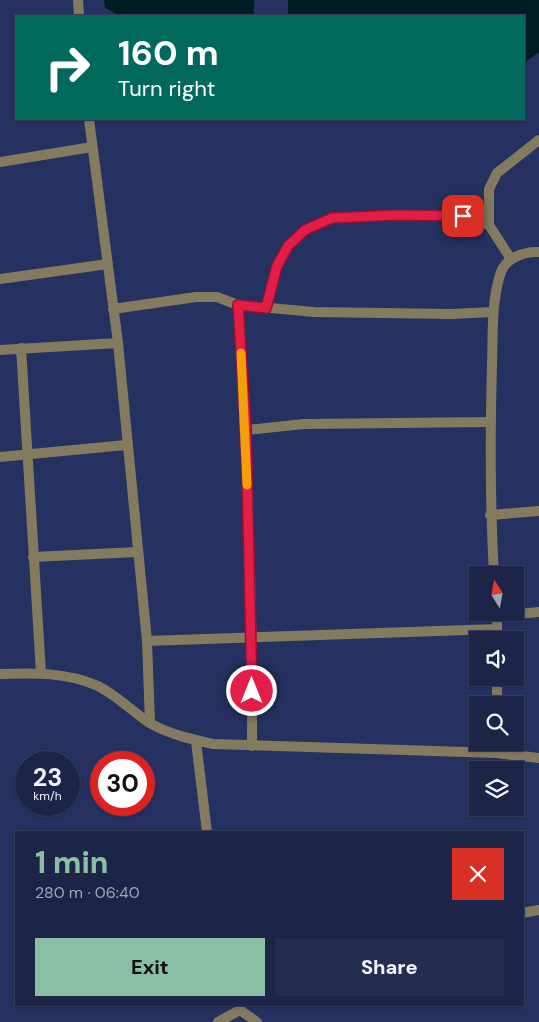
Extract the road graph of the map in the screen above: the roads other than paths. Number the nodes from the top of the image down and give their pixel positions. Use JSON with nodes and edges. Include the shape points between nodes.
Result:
{"nodes":[{"id":1,"x":78,"y":0,"type":"edge"},
{"id":2,"x":79,"y":15,"type":"edge"},
{"id":3,"x":89,"y":120,"type":"edge"},
{"id":4,"x":539,"y":140,"type":"edge"},
{"id":5,"x":92,"y":147,"type":"junction"},
{"id":6,"x":0,"y":162,"type":"edge"},
{"id":7,"x":489,"y":226,"type":"junction"},
{"id":8,"x":539,"y":252,"type":"edge"},
{"id":9,"x":511,"y":259,"type":"junction"},
{"id":10,"x":108,"y":264,"type":"junction"},
{"id":11,"x":0,"y":278,"type":"edge"},
{"id":12,"x":238,"y":305,"type":"junction"},
{"id":13,"x":266,"y":308,"type":"junction"},
{"id":14,"x":113,"y":309,"type":"junction"},
{"id":15,"x":493,"y":312,"type":"junction"},
{"id":16,"x":118,"y":343,"type":"junction"},
{"id":17,"x":21,"y":348,"type":"junction"},
{"id":18,"x":0,"y":350,"type":"edge"},
{"id":19,"x":490,"y":422,"type":"junction"},
{"id":20,"x":246,"y":430,"type":"junction"},
{"id":21,"x":126,"y":445,"type":"junction"},
{"id":22,"x":26,"y":456,"type":"junction"},
{"id":23,"x":0,"y":457,"type":"edge"},
{"id":24,"x":539,"y":512,"type":"edge"},
{"id":25,"x":490,"y":515,"type":"junction"},
{"id":26,"x":137,"y":552,"type":"junction"},
{"id":27,"x":33,"y":557,"type":"junction"},
{"id":28,"x":493,"y":566,"type":"edge"},
{"id":29,"x":539,"y":612,"type":"edge"},
{"id":30,"x":524,"y":613,"type":"edge"},
{"id":31,"x":497,"y":621,"type":"edge"},
{"id":32,"x":497,"y":629,"type":"joint"},
{"id":33,"x":252,"y":636,"type":"junction"},
{"id":34,"x":147,"y":641,"type":"junction"},
{"id":35,"x":41,"y":673,"type":"junction"},
{"id":36,"x":0,"y":674,"type":"edge"},
{"id":37,"x":150,"y":723,"type":"junction"},
{"id":38,"x":196,"y":741,"type":"junction"},
{"id":39,"x":252,"y":746,"type":"junction"},
{"id":40,"x":496,"y":753,"type":"joint"},
{"id":41,"x":539,"y":758,"type":"edge"},
{"id":42,"x":207,"y":831,"type":"edge"},
{"id":43,"x":539,"y":910,"type":"edge"},
{"id":44,"x":524,"y":913,"type":"edge"},
{"id":45,"x":240,"y":1008,"type":"edge"},
{"id":46,"x":218,"y":1022,"type":"edge"},
{"id":47,"x":257,"y":1022,"type":"edge"}],
"edges":[{"from":1,"to":2,"type":"street"},
{"from":3,"to":5,"type":"street"},
{"from":4,"to":7,"type":"street","via":[[498,173],[489,189]]},
{"from":5,"to":6,"type":"street"},
{"from":5,"to":10,"type":"street"},
{"from":7,"to":9,"type":"street"},
{"from":7,"to":13,"type":"street","via":[[463,216],[332,218],[305,230],[288,246],[277,266]]},
{"from":8,"to":9,"type":"street"},
{"from":9,"to":15,"type":"street","via":[[502,271]]},
{"from":10,"to":11,"type":"street"},
{"from":10,"to":14,"type":"street"},
{"from":12,"to":13,"type":"street"},
{"from":12,"to":14,"type":"street","via":[[217,297]]},
{"from":12,"to":20,"type":"street"},
{"from":13,"to":15,"type":"street","via":[[314,312]]},
{"from":14,"to":16,"type":"street"},
{"from":15,"to":19,"type":"street"},
{"from":16,"to":17,"type":"street"},
{"from":16,"to":21,"type":"street"},
{"from":17,"to":18,"type":"street"},
{"from":17,"to":22,"type":"street"},
{"from":19,"to":20,"type":"street","via":[[304,424]]},
{"from":19,"to":25,"type":"street"},
{"from":20,"to":33,"type":"street"},
{"from":21,"to":22,"type":"street"},
{"from":21,"to":26,"type":"street"},
{"from":22,"to":23,"type":"street"},
{"from":22,"to":27,"type":"street"},
{"from":24,"to":25,"type":"street"},
{"from":25,"to":28,"type":"street"},
{"from":26,"to":27,"type":"street"},
{"from":26,"to":34,"type":"street"},
{"from":27,"to":35,"type":"street"},
{"from":29,"to":30,"type":"street"},
{"from":31,"to":32,"type":"street"},
{"from":32,"to":33,"type":"street"},
{"from":33,"to":34,"type":"street"},
{"from":33,"to":39,"type":"street"},
{"from":34,"to":37,"type":"street"},
{"from":35,"to":36,"type":"street"},
{"from":35,"to":37,"type":"street","via":[[76,678],[99,687]]},
{"from":37,"to":38,"type":"street","via":[[178,737]]},
{"from":38,"to":39,"type":"street"},
{"from":38,"to":42,"type":"street"},
{"from":39,"to":40,"type":"street"},
{"from":40,"to":41,"type":"street"},
{"from":43,"to":44,"type":"street"},
{"from":45,"to":46,"type":"street"},
{"from":45,"to":47,"type":"street"}]}
